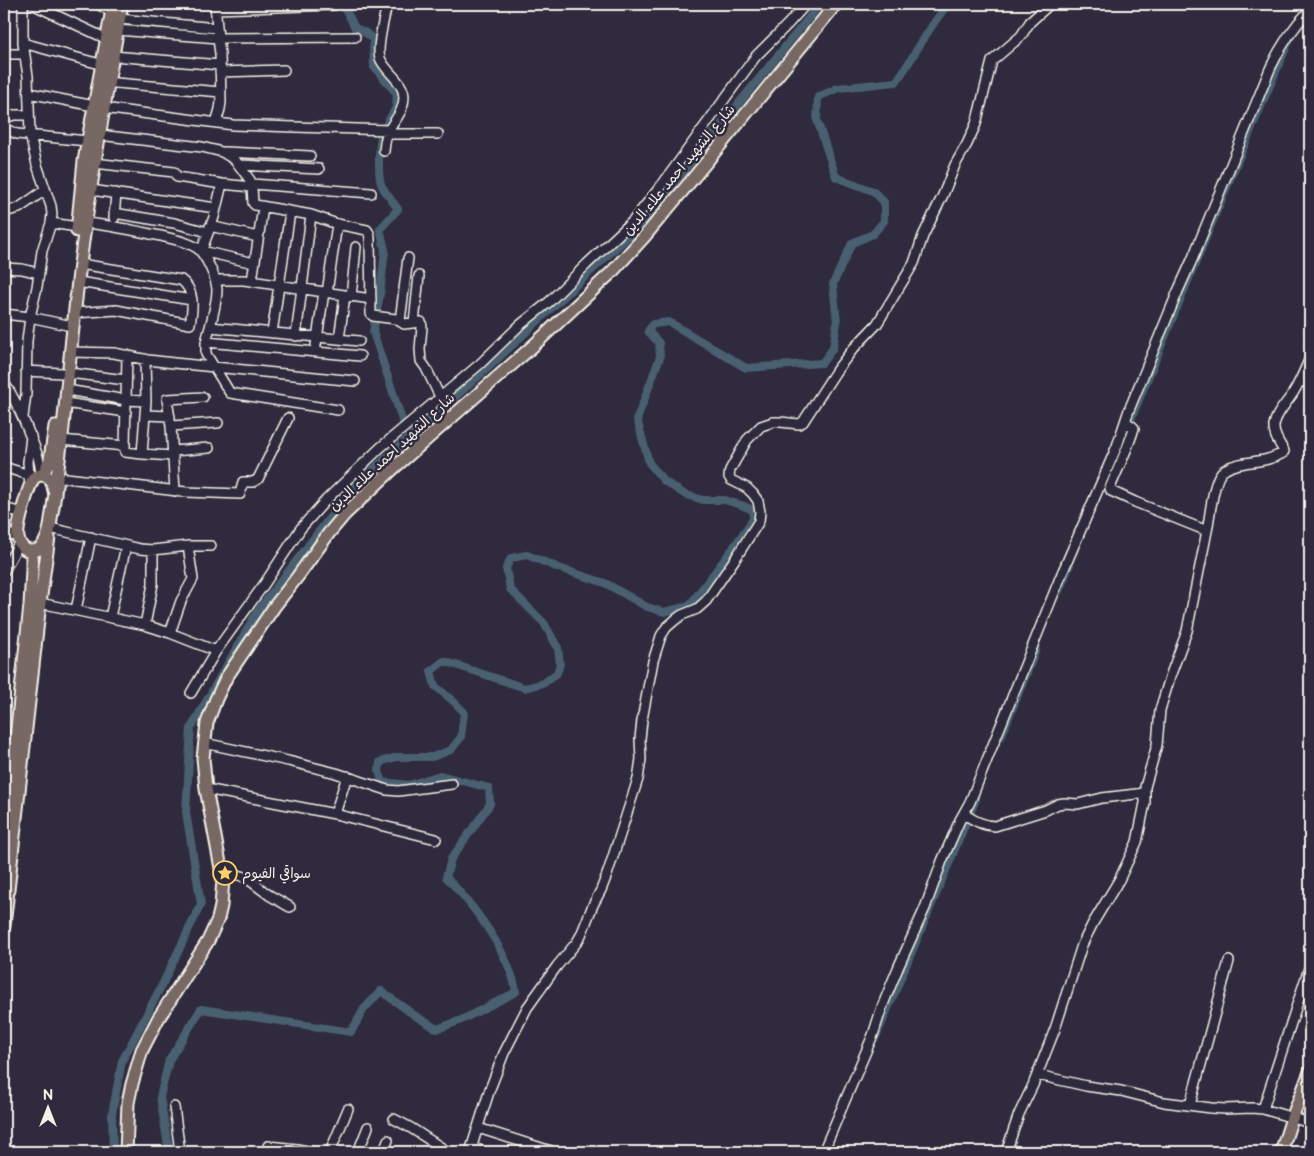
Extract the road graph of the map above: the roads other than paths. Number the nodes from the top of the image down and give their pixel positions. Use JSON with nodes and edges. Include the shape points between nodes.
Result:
{"nodes":[{"id":1,"x":23,"y":4,"type":"edge"},
{"id":2,"x":32,"y":4,"type":"edge"},
{"id":3,"x":98,"y":4,"type":"edge"},
{"id":4,"x":122,"y":4,"type":"edge"},
{"id":5,"x":387,"y":4,"type":"edge"},
{"id":6,"x":806,"y":4,"type":"edge"},
{"id":7,"x":836,"y":4,"type":"edge"},
{"id":8,"x":1050,"y":4,"type":"edge"},
{"id":9,"x":334,"y":5,"type":"dead end"},
{"id":10,"x":215,"y":6,"type":"edge"},
{"id":11,"x":1310,"y":10,"type":"edge"},
{"id":12,"x":115,"y":16,"type":"edge"},
{"id":13,"x":217,"y":28,"type":"junction"},
{"id":14,"x":355,"y":37,"type":"dead end"},
{"id":15,"x":218,"y":38,"type":"junction"},
{"id":16,"x":106,"y":39,"type":"junction"},
{"id":17,"x":23,"y":43,"type":"junction"},
{"id":18,"x":4,"y":54,"type":"edge"},
{"id":19,"x":24,"y":54,"type":"junction"},
{"id":20,"x":108,"y":62,"type":"junction"},
{"id":21,"x":220,"y":68,"type":"junction"},
{"id":22,"x":284,"y":70,"type":"dead end"},
{"id":23,"x":103,"y":82,"type":"junction"},
{"id":24,"x":221,"y":92,"type":"junction"},
{"id":25,"x":29,"y":93,"type":"junction"},
{"id":26,"x":99,"y":107,"type":"junction"},
{"id":27,"x":29,"y":115,"type":"junction"},
{"id":28,"x":4,"y":118,"type":"edge"},
{"id":29,"x":216,"y":123,"type":"junction"},
{"id":30,"x":4,"y":128,"type":"edge"},
{"id":31,"x":388,"y":132,"type":"junction"},
{"id":32,"x":438,"y":134,"type":"dead end"},
{"id":33,"x":30,"y":135,"type":"junction"},
{"id":34,"x":98,"y":135,"type":"junction"},
{"id":35,"x":87,"y":141,"type":"junction"},
{"id":36,"x":384,"y":151,"type":"dead end"},
{"id":37,"x":222,"y":152,"type":"junction"},
{"id":38,"x":310,"y":156,"type":"dead end"},
{"id":39,"x":94,"y":163,"type":"junction"},
{"id":40,"x":240,"y":165,"type":"junction"},
{"id":41,"x":319,"y":169,"type":"dead end"},
{"id":42,"x":222,"y":184,"type":"junction"},
{"id":43,"x":252,"y":185,"type":"junction"},
{"id":44,"x":45,"y":190,"type":"junction"},
{"id":45,"x":91,"y":190,"type":"junction"},
{"id":46,"x":371,"y":193,"type":"dead end"},
{"id":47,"x":116,"y":194,"type":"junction"},
{"id":48,"x":263,"y":207,"type":"junction"},
{"id":49,"x":216,"y":208,"type":"junction"},
{"id":50,"x":4,"y":212,"type":"edge"},
{"id":51,"x":290,"y":212,"type":"junction"},
{"id":52,"x":114,"y":213,"type":"junction"},
{"id":53,"x":311,"y":215,"type":"junction"},
{"id":54,"x":51,"y":223,"type":"junction"},
{"id":55,"x":337,"y":224,"type":"junction"},
{"id":56,"x":81,"y":225,"type":"junction"},
{"id":57,"x":113,"y":226,"type":"junction"},
{"id":58,"x":209,"y":229,"type":"junction"},
{"id":59,"x":258,"y":237,"type":"junction"},
{"id":60,"x":356,"y":247,"type":"dead end"},
{"id":61,"x":201,"y":252,"type":"junction"},
{"id":62,"x":79,"y":258,"type":"junction"},
{"id":63,"x":408,"y":258,"type":"dead end"},
{"id":64,"x":254,"y":264,"type":"junction"},
{"id":65,"x":4,"y":268,"type":"edge"},
{"id":66,"x":38,"y":273,"type":"junction"},
{"id":67,"x":419,"y":276,"type":"dead end"},
{"id":68,"x":215,"y":280,"type":"junction"},
{"id":69,"x":252,"y":281,"type":"junction"},
{"id":70,"x":78,"y":282,"type":"junction"},
{"id":71,"x":279,"y":286,"type":"junction"},
{"id":72,"x":302,"y":289,"type":"junction"},
{"id":73,"x":325,"y":293,"type":"junction"},
{"id":74,"x":348,"y":296,"type":"junction"},
{"id":75,"x":371,"y":299,"type":"junction"},
{"id":76,"x":192,"y":300,"type":"junction"},
{"id":77,"x":75,"y":313,"type":"junction"},
{"id":78,"x":4,"y":314,"type":"edge"},
{"id":79,"x":30,"y":317,"type":"junction"},
{"id":80,"x":400,"y":321,"type":"junction"},
{"id":81,"x":414,"y":323,"type":"junction"},
{"id":82,"x":67,"y":325,"type":"junction"},
{"id":83,"x":210,"y":327,"type":"junction"},
{"id":84,"x":272,"y":333,"type":"junction"},
{"id":85,"x":296,"y":336,"type":"junction"},
{"id":86,"x":317,"y":338,"type":"junction"},
{"id":87,"x":339,"y":340,"type":"junction"},
{"id":88,"x":359,"y":341,"type":"dead end"},
{"id":89,"x":206,"y":342,"type":"junction"},
{"id":90,"x":71,"y":352,"type":"junction"},
{"id":91,"x":315,"y":352,"type":"junction"},
{"id":92,"x":127,"y":355,"type":"junction"},
{"id":93,"x":360,"y":356,"type":"dead end"},
{"id":94,"x":1310,"y":358,"type":"edge"},
{"id":95,"x":145,"y":359,"type":"junction"},
{"id":96,"x":213,"y":366,"type":"junction"},
{"id":97,"x":26,"y":371,"type":"junction"},
{"id":98,"x":65,"y":373,"type":"junction"},
{"id":99,"x":126,"y":380,"type":"junction"},
{"id":100,"x":355,"y":381,"type":"dead end"},
{"id":101,"x":1300,"y":381,"type":"junction"},
{"id":102,"x":4,"y":383,"type":"edge"},
{"id":103,"x":1310,"y":383,"type":"edge"},
{"id":104,"x":67,"y":390,"type":"junction"},
{"id":105,"x":203,"y":397,"type":"dead end"},
{"id":106,"x":440,"y":397,"type":"junction"},
{"id":107,"x":126,"y":400,"type":"junction"},
{"id":108,"x":146,"y":401,"type":"junction"},
{"id":109,"x":65,"y":403,"type":"junction"},
{"id":110,"x":338,"y":410,"type":"dead end"},
{"id":111,"x":126,"y":412,"type":"junction"},
{"id":112,"x":145,"y":415,"type":"junction"},
{"id":113,"x":23,"y":417,"type":"junction"},
{"id":114,"x":288,"y":418,"type":"dead end"},
{"id":115,"x":170,"y":421,"type":"junction"},
{"id":116,"x":218,"y":422,"type":"dead end"},
{"id":117,"x":1128,"y":424,"type":"junction"},
{"id":118,"x":31,"y":436,"type":"junction"},
{"id":119,"x":61,"y":440,"type":"junction"},
{"id":120,"x":125,"y":446,"type":"junction"},
{"id":121,"x":209,"y":448,"type":"dead end"},
{"id":122,"x":173,"y":453,"type":"junction"},
{"id":123,"x":142,"y":454,"type":"junction"},
{"id":124,"x":4,"y":467,"type":"edge"},
{"id":125,"x":42,"y":475,"type":"junction"},
{"id":126,"x":58,"y":477,"type":"junction"},
{"id":127,"x":30,"y":481,"type":"junction"},
{"id":128,"x":175,"y":491,"type":"junction"},
{"id":129,"x":56,"y":496,"type":"junction"},
{"id":130,"x":4,"y":508,"type":"edge"},
{"id":131,"x":22,"y":514,"type":"junction"},
{"id":132,"x":50,"y":529,"type":"junction"},
{"id":133,"x":1207,"y":530,"type":"junction"},
{"id":134,"x":4,"y":533,"type":"edge"},
{"id":135,"x":91,"y":537,"type":"junction"},
{"id":136,"x":19,"y":539,"type":"junction"},
{"id":137,"x":126,"y":546,"type":"junction"},
{"id":138,"x":188,"y":546,"type":"junction"},
{"id":139,"x":211,"y":546,"type":"dead end"},
{"id":140,"x":153,"y":550,"type":"junction"},
{"id":141,"x":32,"y":551,"type":"junction"},
{"id":142,"x":4,"y":568,"type":"edge"},
{"id":143,"x":40,"y":603,"type":"junction"},
{"id":144,"x":76,"y":610,"type":"junction"},
{"id":145,"x":110,"y":617,"type":"junction"},
{"id":146,"x":145,"y":625,"type":"junction"},
{"id":147,"x":170,"y":633,"type":"junction"},
{"id":148,"x":216,"y":650,"type":"junction"},
{"id":149,"x":191,"y":693,"type":"dead end"},
{"id":150,"x":204,"y":743,"type":"junction"},
{"id":151,"x":347,"y":776,"type":"junction"},
{"id":152,"x":452,"y":784,"type":"dead end"},
{"id":153,"x":206,"y":789,"type":"junction"},
{"id":154,"x":1145,"y":793,"type":"junction"},
{"id":155,"x":335,"y":814,"type":"junction"},
{"id":156,"x":967,"y":816,"type":"junction"},
{"id":157,"x":436,"y":839,"type":"dead end"},
{"id":158,"x":4,"y":856,"type":"edge"},
{"id":159,"x":222,"y":871,"type":"junction"},
{"id":160,"x":290,"y":907,"type":"dead end"},
{"id":161,"x":4,"y":926,"type":"edge"},
{"id":162,"x":1229,"y":961,"type":"dead end"},
{"id":163,"x":1310,"y":965,"type":"edge"},
{"id":164,"x":1310,"y":1072,"type":"edge"},
{"id":165,"x":1038,"y":1075,"type":"junction"},
{"id":166,"x":1190,"y":1105,"type":"junction"},
{"id":167,"x":174,"y":1107,"type":"dead end"},
{"id":168,"x":348,"y":1109,"type":"dead end"},
{"id":169,"x":1263,"y":1109,"type":"junction"},
{"id":170,"x":1292,"y":1118,"type":"junction"},
{"id":171,"x":394,"y":1120,"type":"dead end"},
{"id":172,"x":1310,"y":1123,"type":"edge"},
{"id":173,"x":368,"y":1127,"type":"dead end"},
{"id":174,"x":478,"y":1128,"type":"junction"},
{"id":175,"x":388,"y":1140,"type":"dead end"},
{"id":176,"x":268,"y":1146,"type":"dead end"},
{"id":177,"x":471,"y":1150,"type":"edge"},
{"id":178,"x":551,"y":1151,"type":"dead end"},
{"id":179,"x":126,"y":1152,"type":"edge"},
{"id":180,"x":180,"y":1152,"type":"edge"},
{"id":181,"x":307,"y":1152,"type":"edge"},
{"id":182,"x":330,"y":1152,"type":"edge"},
{"id":183,"x":358,"y":1152,"type":"edge"},
{"id":184,"x":384,"y":1152,"type":"edge"},
{"id":185,"x":448,"y":1152,"type":"edge"},
{"id":186,"x":484,"y":1152,"type":"edge"},
{"id":187,"x":823,"y":1152,"type":"edge"},
{"id":188,"x":1006,"y":1152,"type":"edge"},
{"id":189,"x":1281,"y":1152,"type":"edge"}],
"edges":[{"from":1,"to":17,"type":"street"},
{"from":2,"to":16,"type":"street"},
{"from":3,"to":12,"type":"street"},
{"from":4,"to":12,"type":"main road"},
{"from":5,"to":31,"type":"street","via":[[379,54],[382,64],[399,83],[404,96],[401,110]]},
{"from":6,"to":106,"type":"street","via":[[751,62],[632,222],[556,296]]},
{"from":7,"to":150,"type":"main road","name":"شارع الشهيد احمد علاء الدين","via":[[644,238],[612,272],[345,514],[256,632],[226,678],[206,723]]},
{"from":8,"to":174,"type":"street","via":[[992,61],[968,144],[955,165],[914,263],[877,324],[836,371],[804,422],[772,422],[761,426],[747,440],[730,470],[730,479],[754,494],[759,506],[759,521],[706,601],[674,620],[661,636],[642,720],[638,779],[608,872],[577,942],[541,988],[516,1028],[490,1088]]},
{"from":9,"to":10,"type":"street"},
{"from":10,"to":13,"type":"street"},
{"from":11,"to":117,"type":"street","via":[[1292,30],[1270,69],[1178,291]]},
{"from":12,"to":13,"type":"street"},
{"from":12,"to":15,"type":"street"},
{"from":12,"to":16,"type":"main road"},
{"from":12,"to":20,"type":"main road"},
{"from":13,"to":15,"type":"street"},
{"from":14,"to":15,"type":"street"},
{"from":15,"to":21,"type":"street"},
{"from":16,"to":20,"type":"main road"},
{"from":17,"to":19,"type":"street"},
{"from":17,"to":20,"type":"street"},
{"from":18,"to":19,"type":"street"},
{"from":19,"to":25,"type":"street"},
{"from":20,"to":21,"type":"street"},
{"from":20,"to":23,"type":"main road"},
{"from":21,"to":22,"type":"street"},
{"from":21,"to":24,"type":"street"},
{"from":23,"to":24,"type":"street"},
{"from":23,"to":26,"type":"main road"},
{"from":24,"to":29,"type":"street"},
{"from":25,"to":26,"type":"street"},
{"from":25,"to":27,"type":"street"},
{"from":26,"to":29,"type":"street"},
{"from":26,"to":34,"type":"main road"},
{"from":26,"to":35,"type":"main road"},
{"from":27,"to":28,"type":"street"},
{"from":27,"to":33,"type":"street"},
{"from":29,"to":31,"type":"street"},
{"from":30,"to":33,"type":"street"},
{"from":31,"to":32,"type":"street"},
{"from":31,"to":36,"type":"street"},
{"from":33,"to":35,"type":"street"},
{"from":33,"to":44,"type":"street"},
{"from":34,"to":37,"type":"street"},
{"from":34,"to":39,"type":"main road"},
{"from":35,"to":56,"type":"main road"},
{"from":37,"to":38,"type":"street"},
{"from":37,"to":40,"type":"street"},
{"from":39,"to":42,"type":"street","via":[[174,172],[177,177]]},
{"from":39,"to":45,"type":"main road"},
{"from":40,"to":41,"type":"street"},
{"from":40,"to":43,"type":"street"},
{"from":42,"to":43,"type":"street"},
{"from":42,"to":49,"type":"street"},
{"from":43,"to":46,"type":"street"},
{"from":43,"to":48,"type":"street","via":[[253,203]]},
{"from":44,"to":50,"type":"street","via":[[19,208]]},
{"from":44,"to":54,"type":"street","via":[[52,206]]},
{"from":45,"to":47,"type":"street"},
{"from":45,"to":56,"type":"main road"},
{"from":47,"to":49,"type":"street"},
{"from":47,"to":52,"type":"street"},
{"from":48,"to":51,"type":"street"},
{"from":48,"to":59,"type":"street"},
{"from":49,"to":58,"type":"street"},
{"from":51,"to":53,"type":"street"},
{"from":51,"to":71,"type":"street"},
{"from":52,"to":57,"type":"street"},
{"from":52,"to":58,"type":"street"},
{"from":53,"to":55,"type":"street"},
{"from":53,"to":72,"type":"street"},
{"from":54,"to":56,"type":"street"},
{"from":54,"to":66,"type":"street"},
{"from":55,"to":73,"type":"street"},
{"from":55,"to":75,"type":"street","via":[[369,233]]},
{"from":56,"to":57,"type":"street"},
{"from":56,"to":62,"type":"main road"},
{"from":57,"to":61,"type":"street","via":[[190,244]]},
{"from":58,"to":59,"type":"street"},
{"from":58,"to":61,"type":"street"},
{"from":59,"to":64,"type":"street"},
{"from":60,"to":74,"type":"street"},
{"from":61,"to":64,"type":"street"},
{"from":61,"to":68,"type":"street"},
{"from":62,"to":70,"type":"main road"},
{"from":62,"to":76,"type":"street","via":[[181,280],[190,290]]},
{"from":62,"to":82,"type":"main road"},
{"from":63,"to":80,"type":"street"},
{"from":64,"to":69,"type":"street"},
{"from":65,"to":66,"type":"street"},
{"from":66,"to":79,"type":"street"},
{"from":67,"to":81,"type":"street"},
{"from":68,"to":69,"type":"street"},
{"from":68,"to":83,"type":"street"},
{"from":69,"to":71,"type":"street"},
{"from":70,"to":76,"type":"street"},
{"from":70,"to":77,"type":"main road"},
{"from":71,"to":72,"type":"street"},
{"from":71,"to":84,"type":"street"},
{"from":72,"to":73,"type":"street"},
{"from":72,"to":85,"type":"street"},
{"from":73,"to":74,"type":"street"},
{"from":73,"to":86,"type":"street"},
{"from":74,"to":75,"type":"street"},
{"from":74,"to":87,"type":"street"},
{"from":75,"to":80,"type":"street","via":[[371,313]]},
{"from":76,"to":77,"type":"street","via":[[190,324],[116,310]]},
{"from":77,"to":90,"type":"main road"},
{"from":78,"to":79,"type":"street"},
{"from":79,"to":82,"type":"street"},
{"from":79,"to":97,"type":"street"},
{"from":80,"to":81,"type":"street"},
{"from":81,"to":106,"type":"street","via":[[422,324],[422,361]]},
{"from":82,"to":98,"type":"main road"},
{"from":83,"to":84,"type":"street"},
{"from":83,"to":89,"type":"street"},
{"from":84,"to":85,"type":"street"},
{"from":85,"to":86,"type":"street"},
{"from":86,"to":87,"type":"street"},
{"from":86,"to":91,"type":"street"},
{"from":87,"to":88,"type":"street"},
{"from":89,"to":91,"type":"street"},
{"from":89,"to":96,"type":"street","via":[[206,354]]},
{"from":90,"to":92,"type":"street"},
{"from":90,"to":98,"type":"main road"},
{"from":91,"to":93,"type":"street"},
{"from":92,"to":95,"type":"street"},
{"from":92,"to":99,"type":"street"},
{"from":94,"to":101,"type":"street"},
{"from":95,"to":96,"type":"street"},
{"from":95,"to":108,"type":"street"},
{"from":96,"to":100,"type":"street"},
{"from":96,"to":110,"type":"street","via":[[230,392]]},
{"from":97,"to":98,"type":"street"},
{"from":97,"to":113,"type":"street"},
{"from":98,"to":99,"type":"street"},
{"from":98,"to":104,"type":"main road"},
{"from":98,"to":125,"type":"main road","via":[[51,454]]},
{"from":99,"to":107,"type":"street"},
{"from":101,"to":103,"type":"street"},
{"from":101,"to":133,"type":"street","via":[[1275,422],[1275,435],[1283,454],[1224,470],[1216,484]]},
{"from":102,"to":113,"type":"street"},
{"from":104,"to":107,"type":"street"},
{"from":104,"to":109,"type":"main road"},
{"from":105,"to":115,"type":"street","via":[[167,399]]},
{"from":106,"to":148,"type":"street","via":[[381,447],[300,528],[265,584]]},
{"from":107,"to":108,"type":"street"},
{"from":107,"to":111,"type":"street"},
{"from":108,"to":112,"type":"street"},
{"from":109,"to":111,"type":"street"},
{"from":109,"to":119,"type":"main road"},
{"from":111,"to":120,"type":"street"},
{"from":112,"to":115,"type":"street"},
{"from":112,"to":123,"type":"street"},
{"from":113,"to":118,"type":"street"},
{"from":114,"to":128,"type":"street","via":[[258,479],[243,482],[241,494]]},
{"from":115,"to":116,"type":"street"},
{"from":115,"to":122,"type":"street"},
{"from":117,"to":133,"type":"street","via":[[1134,428],[1111,491]]},
{"from":117,"to":156,"type":"street","via":[[1060,578]]},
{"from":118,"to":125,"type":"street"},
{"from":118,"to":127,"type":"street"},
{"from":119,"to":120,"type":"street"},
{"from":119,"to":126,"type":"main road"},
{"from":120,"to":123,"type":"street","via":[[125,452]]},
{"from":121,"to":122,"type":"street"},
{"from":122,"to":123,"type":"street"},
{"from":122,"to":128,"type":"street"},
{"from":124,"to":127,"type":"street"},
{"from":125,"to":127,"type":"main road"},
{"from":125,"to":129,"type":"main road","via":[[51,480]]},
{"from":126,"to":128,"type":"street"},
{"from":126,"to":129,"type":"main road"},
{"from":127,"to":131,"type":"main road"},
{"from":129,"to":132,"type":"main road"},
{"from":130,"to":131,"type":"street"},
{"from":131,"to":136,"type":"main road"},
{"from":132,"to":135,"type":"street"},
{"from":132,"to":141,"type":"main road","via":[[40,548]]},
{"from":132,"to":143,"type":"main road"},
{"from":133,"to":154,"type":"street","via":[[1187,631],[1160,710],[1157,745]]},
{"from":134,"to":136,"type":"street"},
{"from":135,"to":137,"type":"street"},
{"from":135,"to":144,"type":"street"},
{"from":136,"to":141,"type":"main road","via":[[24,548]]},
{"from":136,"to":142,"type":"street"},
{"from":137,"to":140,"type":"street"},
{"from":137,"to":145,"type":"street"},
{"from":138,"to":139,"type":"street"},
{"from":138,"to":140,"type":"street"},
{"from":138,"to":147,"type":"street","via":[[193,579]]},
{"from":140,"to":146,"type":"street","via":[[153,584]]},
{"from":141,"to":158,"type":"main road","via":[[30,605]]},
{"from":143,"to":144,"type":"street"},
{"from":143,"to":161,"type":"main road"},
{"from":144,"to":145,"type":"street"},
{"from":145,"to":146,"type":"street"},
{"from":146,"to":147,"type":"street"},
{"from":147,"to":148,"type":"street"},
{"from":148,"to":149,"type":"street"},
{"from":150,"to":151,"type":"street"},
{"from":150,"to":153,"type":"main road","name":"شارع الشهيد احمد علاء الدين"},
{"from":151,"to":152,"type":"street","via":[[398,791]]},
{"from":151,"to":155,"type":"street"},
{"from":153,"to":155,"type":"street"},
{"from":153,"to":159,"type":"main road","name":"شارع الشهيد احمد علاء الدين"},
{"from":154,"to":156,"type":"street","via":[[1078,804],[1058,804],[995,826]]},
{"from":154,"to":165,"type":"street","via":[[1137,842],[1082,944]]},
{"from":155,"to":157,"type":"street"},
{"from":156,"to":187,"type":"street","via":[[960,820],[942,861]]},
{"from":159,"to":160,"type":"street","via":[[242,876]]},
{"from":159,"to":179,"type":"main road","name":"شارع الشهيد احمد علاء الدين","via":[[223,892],[214,931],[151,1032],[136,1066],[127,1116]]},
{"from":162,"to":166,"type":"street"},
{"from":163,"to":169,"type":"street"},
{"from":164,"to":170,"type":"main road"},
{"from":165,"to":166,"type":"street"},
{"from":165,"to":188,"type":"street","via":[[1019,1114]]},
{"from":166,"to":169,"type":"street"},
{"from":167,"to":180,"type":"street"},
{"from":168,"to":182,"type":"street"},
{"from":169,"to":170,"type":"street"},
{"from":170,"to":172,"type":"street"},
{"from":170,"to":189,"type":"main road"},
{"from":171,"to":185,"type":"street"},
{"from":173,"to":183,"type":"street"},
{"from":174,"to":177,"type":"street"},
{"from":174,"to":178,"type":"street"},
{"from":175,"to":184,"type":"street"},
{"from":176,"to":181,"type":"street"},
{"from":177,"to":186,"type":"street"}]}
